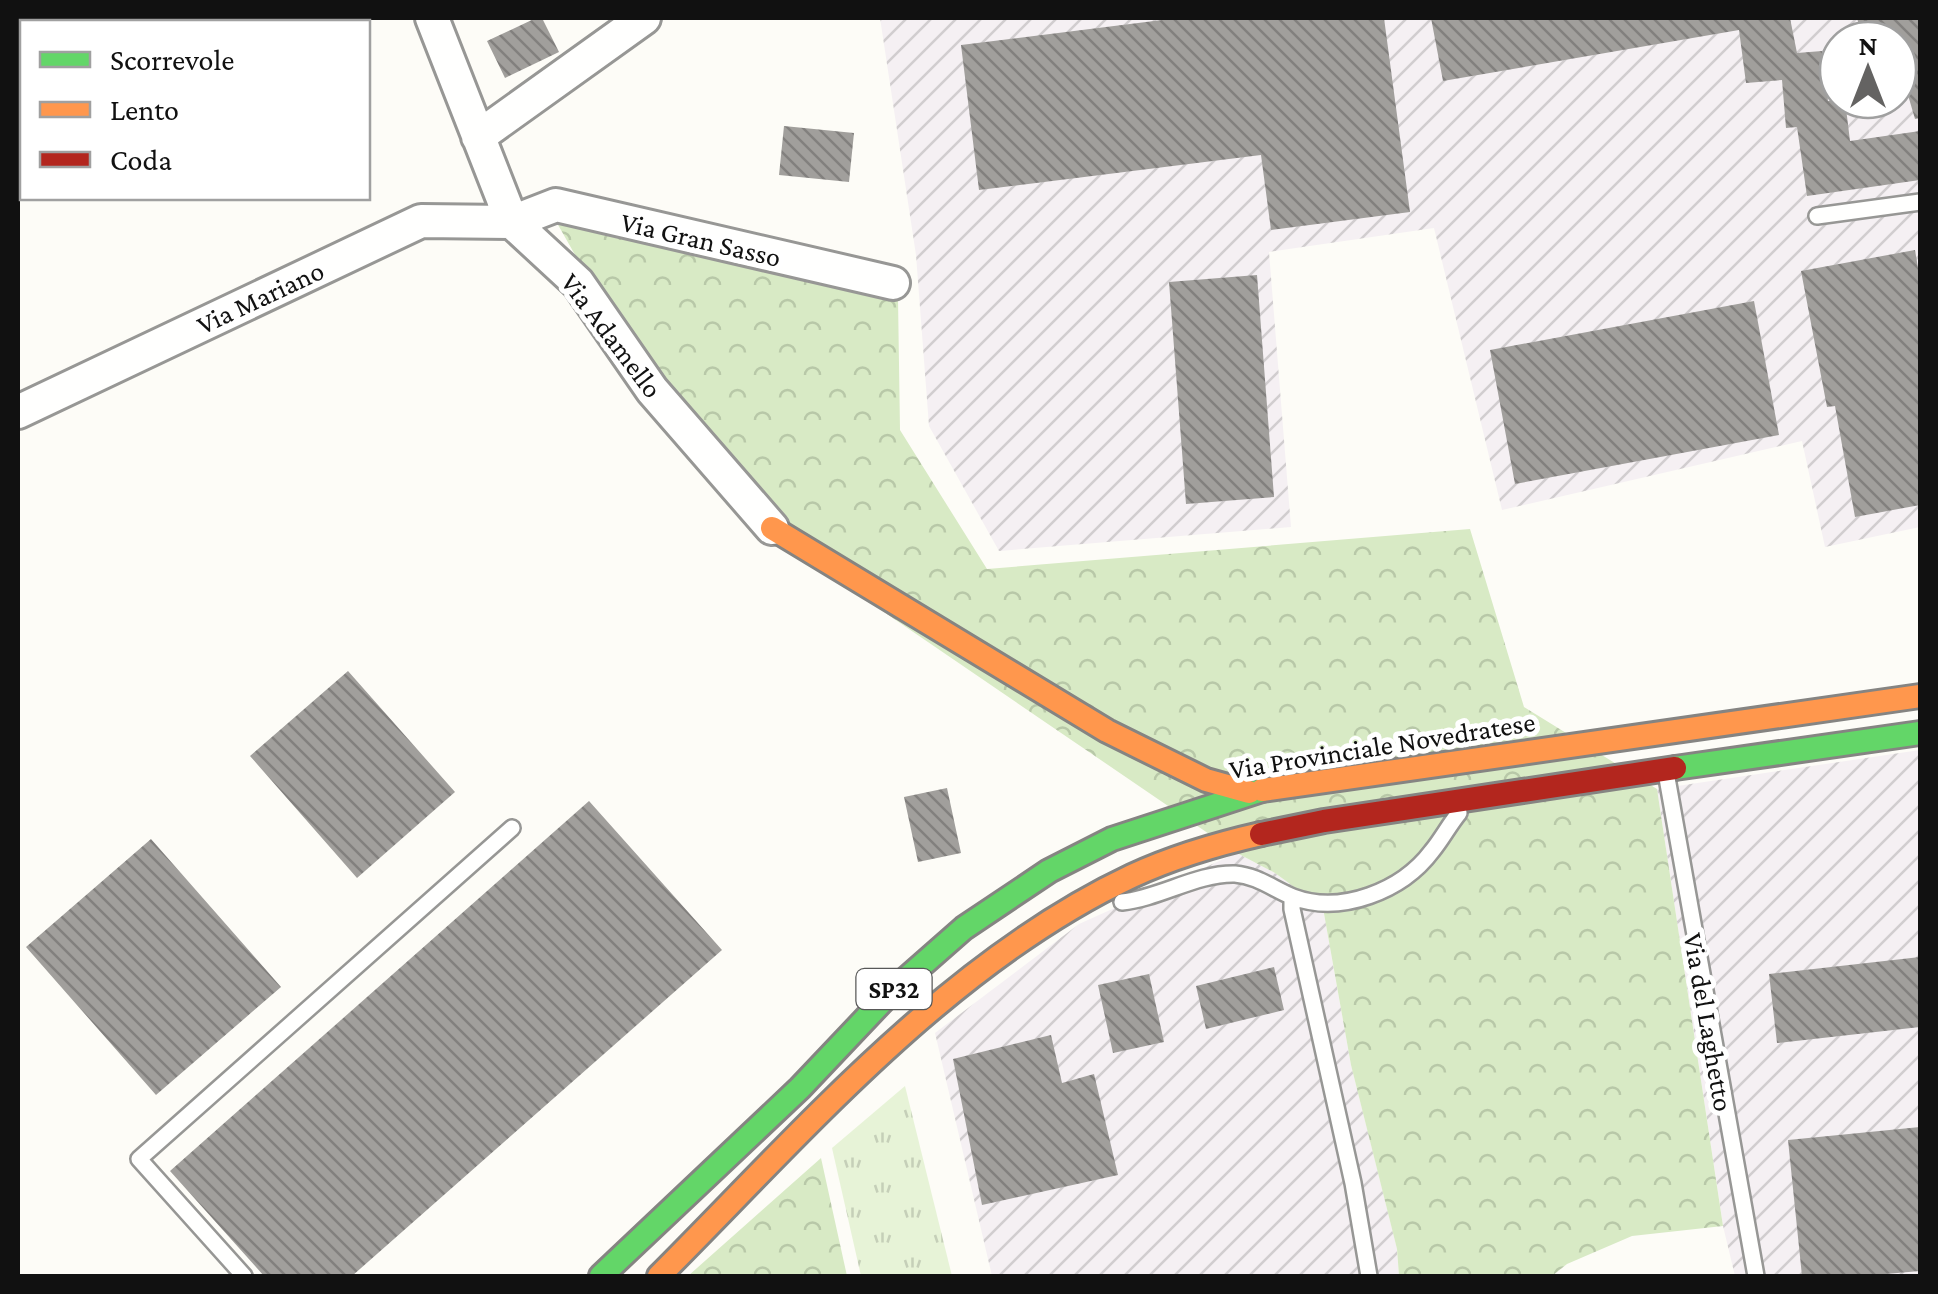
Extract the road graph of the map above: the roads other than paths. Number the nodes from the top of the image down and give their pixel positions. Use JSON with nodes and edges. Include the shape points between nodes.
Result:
{"nodes":[{"id":1,"x":432,"y":18,"type":"edge"},
{"id":2,"x":644,"y":18,"type":"edge"},
{"id":3,"x":478,"y":136,"type":"junction"},
{"id":4,"x":1920,"y":202,"type":"edge"},
{"id":5,"x":1817,"y":216,"type":"dead end"},
{"id":6,"x":512,"y":222,"type":"junction"},
{"id":7,"x":892,"y":284,"type":"dead end"},
{"id":8,"x":18,"y":412,"type":"edge"},
{"id":9,"x":772,"y":528,"type":"joint"},
{"id":10,"x":1920,"y":696,"type":"edge"},
{"id":11,"x":1920,"y":733,"type":"edge"},
{"id":12,"x":1665,"y":768,"type":"junction"},
{"id":13,"x":1249,"y":792,"type":"junction"},
{"id":14,"x":1472,"y":799,"type":"junction"},
{"id":15,"x":512,"y":828,"type":"dead end"},
{"id":16,"x":1292,"y":896,"type":"junction"},
{"id":17,"x":1090,"y":898,"type":"junction"},
{"id":18,"x":244,"y":1276,"type":"edge"},
{"id":19,"x":602,"y":1276,"type":"edge"},
{"id":20,"x":659,"y":1276,"type":"edge"},
{"id":21,"x":1369,"y":1276,"type":"edge"},
{"id":22,"x":1756,"y":1276,"type":"edge"}],
"edges":[{"from":1,"to":3,"type":"street","name":"Via Adamello"},
{"from":2,"to":3,"type":"street"},
{"from":3,"to":6,"type":"street","name":"Via Adamello"},
{"from":4,"to":5,"type":"lane"},
{"from":6,"to":7,"type":"street","name":"Via Gran Sasso","via":[[556,205]]},
{"from":6,"to":8,"type":"street","name":"Via Mariano","via":[[421,221]]},
{"from":6,"to":9,"type":"street","name":"Via Adamello","via":[[578,283],[652,390]]},
{"from":9,"to":13,"type":"main road","via":[[1107,731],[1206,780]]},
{"from":10,"to":13,"type":"main road","name":"Via Provinciale Novedratese","number":"SP32"},
{"from":11,"to":12,"type":"main road","number":"SP32"},
{"from":12,"to":14,"type":"main road","number":"SP32"},
{"from":12,"to":22,"type":"lane","name":"Via del Laghetto"},
{"from":13,"to":19,"type":"main road","name":"Via Provinciale Novedratese","number":"SP32","via":[[1112,839],[1049,871],[964,928]]},
{"from":14,"to":16,"type":"lane","via":[[1431,854],[1380,892],[1350,901]]},
{"from":14,"to":17,"type":"main road","number":"SP32","via":[[1263,833],[1190,852]]},
{"from":15,"to":18,"type":"lane","via":[[138,1160]]},
{"from":16,"to":17,"type":"lane","via":[[1236,874],[1143,900],[1104,904]]},
{"from":16,"to":21,"type":"lane"},
{"from":17,"to":20,"type":"main road","number":"SP32","via":[[1004,953],[908,1030]]}]}
